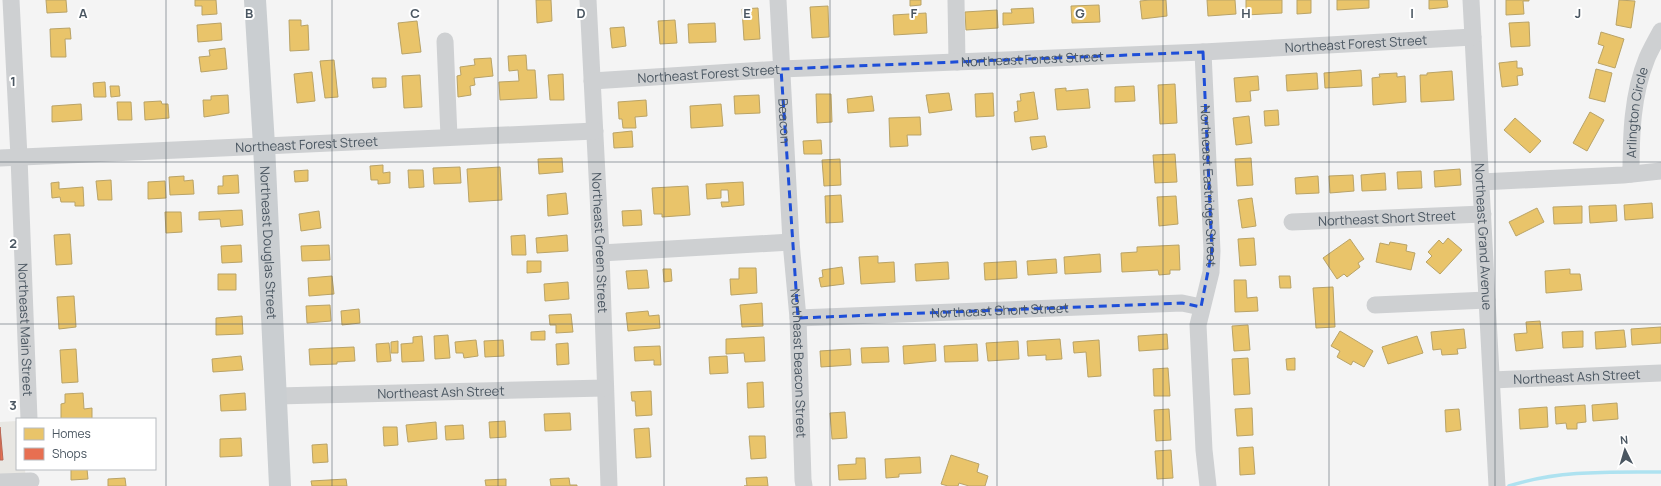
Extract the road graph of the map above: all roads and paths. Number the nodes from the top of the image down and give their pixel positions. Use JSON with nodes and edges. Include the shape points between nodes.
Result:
{"nodes":[{"id":1,"x":11,"y":0,"type":"edge"},
{"id":2,"x":255,"y":0,"type":"edge"},
{"id":3,"x":588,"y":0,"type":"edge"},
{"id":4,"x":778,"y":0,"type":"edge"},
{"id":5,"x":956,"y":0,"type":"edge"},
{"id":6,"x":1471,"y":0,"type":"edge"},
{"id":7,"x":1661,"y":31,"type":"edge"},
{"id":8,"x":1473,"y":37,"type":"junction"},
{"id":9,"x":445,"y":40,"type":"dead end"},
{"id":10,"x":1203,"y":52,"type":"junction"},
{"id":11,"x":957,"y":62,"type":"junction"},
{"id":12,"x":781,"y":69,"type":"junction"},
{"id":13,"x":592,"y":81,"type":"junction"},
{"id":14,"x":595,"y":131,"type":"junction"},
{"id":15,"x":449,"y":137,"type":"junction"},
{"id":16,"x":264,"y":145,"type":"junction"},
{"id":17,"x":19,"y":157,"type":"junction"},
{"id":18,"x":0,"y":158,"type":"edge"},
{"id":19,"x":1661,"y":171,"type":"edge"},
{"id":20,"x":1631,"y":174,"type":"junction"},
{"id":21,"x":1481,"y":182,"type":"junction"},
{"id":22,"x":1483,"y":214,"type":"junction"},
{"id":23,"x":1292,"y":222,"type":"dead end"},
{"id":24,"x":791,"y":242,"type":"junction"},
{"id":25,"x":601,"y":253,"type":"junction"},
{"id":26,"x":1487,"y":300,"type":"junction"},
{"id":27,"x":1375,"y":305,"type":"dead end"},
{"id":28,"x":1202,"y":307,"type":"junction"},
{"id":29,"x":798,"y":318,"type":"junction"},
{"id":30,"x":1661,"y":373,"type":"edge"},
{"id":31,"x":1492,"y":380,"type":"junction"},
{"id":32,"x":605,"y":388,"type":"junction"},
{"id":33,"x":277,"y":396,"type":"junction"},
{"id":34,"x":29,"y":418,"type":"edge"},
{"id":35,"x":31,"y":478,"type":"edge"},
{"id":36,"x":1497,"y":479,"type":"edge"},
{"id":37,"x":0,"y":482,"type":"edge"},
{"id":38,"x":280,"y":486,"type":"edge"},
{"id":39,"x":609,"y":486,"type":"edge"},
{"id":40,"x":804,"y":486,"type":"edge"},
{"id":41,"x":1208,"y":486,"type":"edge"}],
"edges":[{"from":1,"to":17,"type":"street","name":"Northeast Main Street"},
{"from":2,"to":16,"type":"main road","name":"Northeast Douglas Street"},
{"from":3,"to":13,"type":"street","name":"Northeast Green Street"},
{"from":4,"to":12,"type":"street","name":"Beacon"},
{"from":5,"to":11,"type":"street"},
{"from":6,"to":8,"type":"street","name":"Northeast Grand Avenue"},
{"from":7,"to":20,"type":"street","name":"Arlington Circle","via":[[1647,58],[1635,104],[1631,130]]},
{"from":8,"to":10,"type":"street","name":"Northeast Forest Street"},
{"from":8,"to":21,"type":"street","name":"Northeast Grand Avenue"},
{"from":9,"to":15,"type":"street"},
{"from":10,"to":11,"type":"street","name":"Northeast Forest Street"},
{"from":10,"to":28,"type":"street","name":"Northeast Eastridge Street","via":[[1212,252],[1211,272]]},
{"from":11,"to":12,"type":"street","name":"Northeast Forest Street"},
{"from":12,"to":13,"type":"street","name":"Northeast Forest Street"},
{"from":12,"to":24,"type":"street","name":"Beacon"},
{"from":13,"to":14,"type":"street","name":"Northeast Green Street"},
{"from":14,"to":15,"type":"street","name":"Northeast Forest Street"},
{"from":14,"to":25,"type":"street","name":"Northeast Green Street"},
{"from":15,"to":16,"type":"street","name":"Northeast Forest Street"},
{"from":16,"to":17,"type":"street","name":"Northeast Forest Street"},
{"from":16,"to":33,"type":"main road","name":"Northeast Douglas Street"},
{"from":17,"to":18,"type":"street","name":"Northeast Forest Street"},
{"from":17,"to":34,"type":"street","name":"Northeast Main Street"},
{"from":19,"to":20,"type":"street"},
{"from":20,"to":21,"type":"street"},
{"from":21,"to":22,"type":"street","name":"Northeast Grand Avenue"},
{"from":22,"to":23,"type":"street","name":"Northeast Short Street"},
{"from":22,"to":26,"type":"street","name":"Northeast Grand Avenue"},
{"from":24,"to":25,"type":"street"},
{"from":24,"to":29,"type":"street","name":"Northeast Beacon Street"},
{"from":25,"to":32,"type":"street","name":"Northeast Green Street"},
{"from":26,"to":27,"type":"street"},
{"from":26,"to":31,"type":"street","name":"Northeast Grand Avenue"},
{"from":28,"to":29,"type":"street","name":"Northeast Short Street","via":[[1182,304]]},
{"from":28,"to":41,"type":"street","name":"Northeast Eastridge Street","via":[[1198,326]]},
{"from":29,"to":40,"type":"street","name":"Northeast Beacon Street"},
{"from":30,"to":31,"type":"street","name":"Northeast Ash Street"},
{"from":31,"to":36,"type":"street","name":"Northeast Grand Avenue"},
{"from":32,"to":33,"type":"street","name":"Northeast Ash Street"},
{"from":32,"to":39,"type":"street","name":"Northeast Green Street"},
{"from":33,"to":38,"type":"main road","name":"Northeast Douglas Street"},
{"from":35,"to":37,"type":"street"}]}
